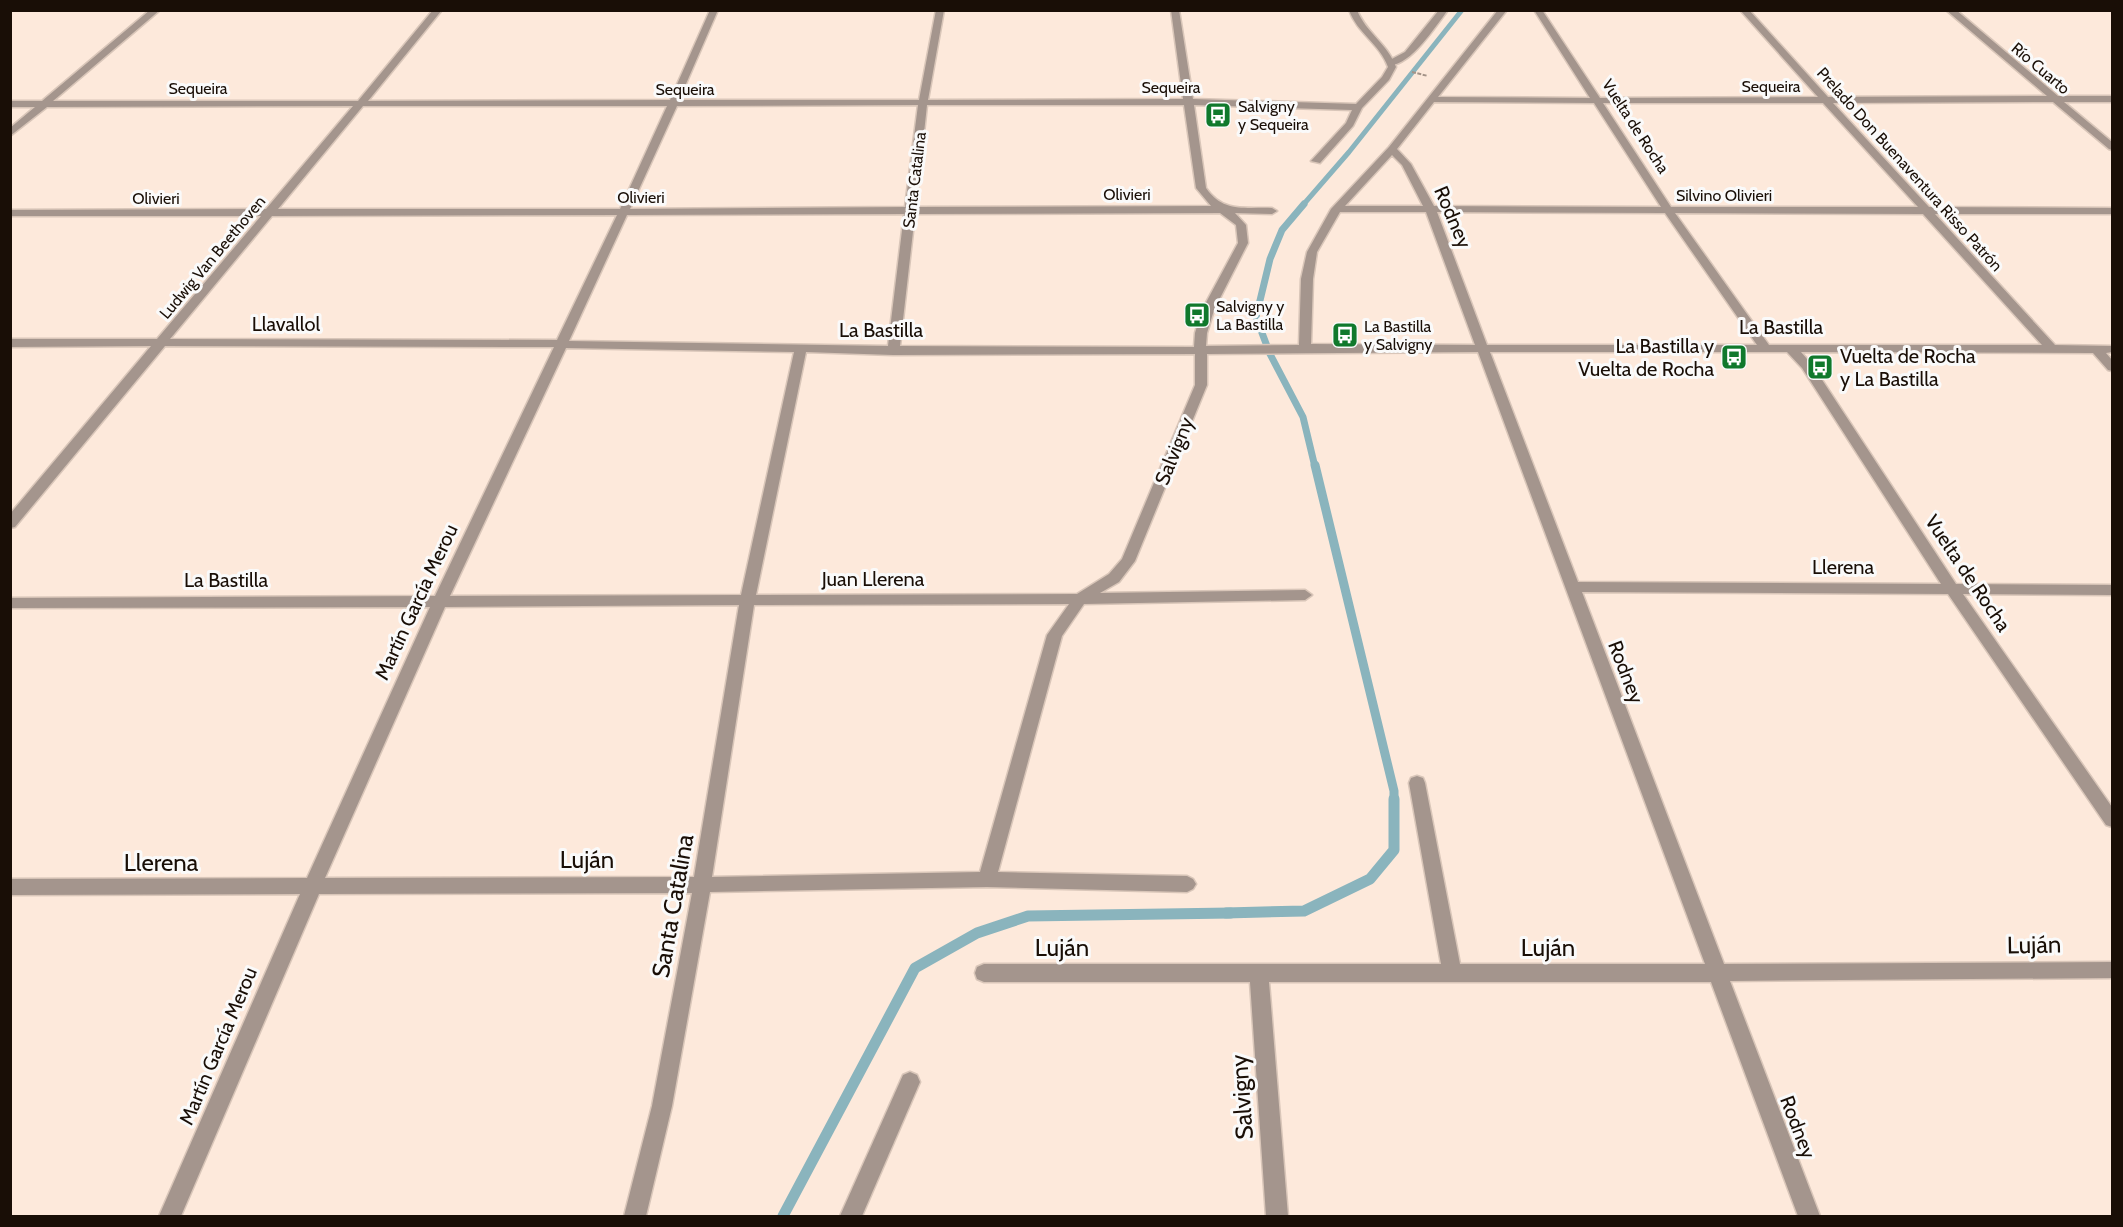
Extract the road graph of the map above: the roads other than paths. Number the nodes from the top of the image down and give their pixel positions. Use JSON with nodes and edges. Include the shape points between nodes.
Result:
{"nodes":[{"id":1,"x":156,"y":10,"type":"edge"},
{"id":2,"x":438,"y":10,"type":"edge"},
{"id":3,"x":714,"y":10,"type":"edge"},
{"id":4,"x":940,"y":10,"type":"edge"},
{"id":5,"x":1175,"y":10,"type":"edge"},
{"id":6,"x":1353,"y":10,"type":"edge"},
{"id":7,"x":1444,"y":10,"type":"edge"},
{"id":8,"x":1503,"y":10,"type":"edge"},
{"id":9,"x":1538,"y":10,"type":"edge"},
{"id":10,"x":1744,"y":10,"type":"edge"},
{"id":11,"x":1950,"y":10,"type":"edge"},
{"id":12,"x":1391,"y":63,"type":"junction"},
{"id":13,"x":1430,"y":99,"type":"junction"},
{"id":14,"x":2055,"y":99,"type":"junction"},
{"id":15,"x":2112,"y":99,"type":"edge"},
{"id":16,"x":1599,"y":101,"type":"junction"},
{"id":17,"x":1825,"y":101,"type":"junction"},
{"id":18,"x":364,"y":102,"type":"junction"},
{"id":19,"x":1187,"y":102,"type":"junction"},
{"id":20,"x":923,"y":103,"type":"junction"},
{"id":21,"x":10,"y":104,"type":"edge"},
{"id":22,"x":46,"y":104,"type":"junction"},
{"id":23,"x":674,"y":104,"type":"junction"},
{"id":24,"x":1358,"y":107,"type":"junction"},
{"id":25,"x":10,"y":133,"type":"edge"},
{"id":26,"x":2112,"y":147,"type":"edge"},
{"id":27,"x":1392,"y":148,"type":"junction"},
{"id":28,"x":1316,"y":161,"type":"dead end"},
{"id":29,"x":1336,"y":209,"type":"junction"},
{"id":30,"x":1430,"y":209,"type":"junction"},
{"id":31,"x":1925,"y":209,"type":"junction"},
{"id":32,"x":1222,"y":210,"type":"junction"},
{"id":33,"x":1668,"y":210,"type":"junction"},
{"id":34,"x":910,"y":211,"type":"junction"},
{"id":35,"x":1272,"y":211,"type":"dead end"},
{"id":36,"x":2112,"y":211,"type":"edge"},
{"id":37,"x":10,"y":213,"type":"edge"},
{"id":38,"x":622,"y":213,"type":"junction"},
{"id":39,"x":270,"y":214,"type":"junction"},
{"id":40,"x":10,"y":343,"type":"edge"},
{"id":41,"x":162,"y":343,"type":"junction"},
{"id":42,"x":562,"y":344,"type":"junction"},
{"id":43,"x":1305,"y":348,"type":"junction"},
{"id":44,"x":1482,"y":348,"type":"junction"},
{"id":45,"x":1766,"y":349,"type":"junction"},
{"id":46,"x":1791,"y":349,"type":"junction"},
{"id":47,"x":2052,"y":349,"type":"junction"},
{"id":48,"x":2096,"y":349,"type":"junction"},
{"id":49,"x":2112,"y":349,"type":"edge"},
{"id":50,"x":800,"y":350,"type":"junction"},
{"id":51,"x":893,"y":351,"type":"junction"},
{"id":52,"x":1200,"y":351,"type":"junction"},
{"id":53,"x":2112,"y":367,"type":"edge"},
{"id":54,"x":10,"y":524,"type":"edge"},
{"id":55,"x":1572,"y":588,"type":"junction"},
{"id":56,"x":2112,"y":590,"type":"edge"},
{"id":57,"x":1953,"y":591,"type":"junction"},
{"id":58,"x":1305,"y":595,"type":"dead end"},
{"id":59,"x":1080,"y":599,"type":"junction"},
{"id":60,"x":441,"y":600,"type":"junction"},
{"id":61,"x":747,"y":601,"type":"junction"},
{"id":62,"x":10,"y":603,"type":"edge"},
{"id":63,"x":1417,"y":783,"type":"dead end"},
{"id":64,"x":2112,"y":820,"type":"edge"},
{"id":65,"x":987,"y":879,"type":"junction"},
{"id":66,"x":1187,"y":884,"type":"dead end"},
{"id":67,"x":702,"y":885,"type":"junction"},
{"id":68,"x":10,"y":887,"type":"edge"},
{"id":69,"x":311,"y":887,"type":"junction"},
{"id":70,"x":2112,"y":970,"type":"edge"},
{"id":71,"x":984,"y":973,"type":"dead end"},
{"id":72,"x":1259,"y":973,"type":"junction"},
{"id":73,"x":1452,"y":974,"type":"junction"},
{"id":74,"x":1718,"y":974,"type":"junction"},
{"id":75,"x":910,"y":1082,"type":"dead end"},
{"id":76,"x":170,"y":1216,"type":"edge"},
{"id":77,"x":635,"y":1216,"type":"edge"},
{"id":78,"x":851,"y":1216,"type":"edge"},
{"id":79,"x":1277,"y":1216,"type":"edge"},
{"id":80,"x":1809,"y":1216,"type":"edge"}],
"edges":[{"from":1,"to":22,"type":"street"},
{"from":2,"to":18,"type":"street","name":"Ludwig Van Beethoven"},
{"from":3,"to":23,"type":"street","name":"Martín García Merou"},
{"from":4,"to":20,"type":"street","name":"Santa Catalina"},
{"from":5,"to":19,"type":"street","name":"Salvigny"},
{"from":6,"to":12,"type":"street","via":[[1355,21],[1382,45]]},
{"from":7,"to":12,"type":"street","via":[[1408,54]]},
{"from":8,"to":13,"type":"street"},
{"from":9,"to":16,"type":"street","name":"Vuelta de Rocha"},
{"from":10,"to":17,"type":"street","name":"Prelado Don Buenaventura Risso Patrón"},
{"from":11,"to":14,"type":"street","name":"Río Cuarto"},
{"from":12,"to":24,"type":"street","via":[[1386,78]]},
{"from":13,"to":16,"type":"street","name":"Sequeira"},
{"from":13,"to":27,"type":"street"},
{"from":14,"to":15,"type":"street","name":"Sequeira"},
{"from":14,"to":17,"type":"street","name":"Sequeira"},
{"from":14,"to":26,"type":"street","name":"Río Cuarto"},
{"from":16,"to":17,"type":"street","name":"Sequeira"},
{"from":16,"to":33,"type":"street","name":"Vuelta de Rocha"},
{"from":17,"to":31,"type":"street","name":"Prelado Don Buenaventura Risso Patrón"},
{"from":18,"to":22,"type":"street","name":"Sequeira"},
{"from":18,"to":23,"type":"street","name":"Sequeira"},
{"from":18,"to":39,"type":"street","name":"Ludwig Van Beethoven"},
{"from":19,"to":20,"type":"street","name":"Sequeira"},
{"from":19,"to":24,"type":"street","name":"Sequeira"},
{"from":19,"to":32,"type":"street","name":"Salvigny","via":[[1201,188],[1207,200]]},
{"from":20,"to":23,"type":"street","name":"Sequeira"},
{"from":20,"to":34,"type":"street","name":"Santa Catalina"},
{"from":21,"to":22,"type":"street","name":"Sequeira"},
{"from":22,"to":25,"type":"street"},
{"from":23,"to":38,"type":"street","name":"Martín García Merou"},
{"from":24,"to":28,"type":"street","via":[[1350,124]]},
{"from":27,"to":29,"type":"street"},
{"from":27,"to":30,"type":"street","name":"Rodney","via":[[1406,164]]},
{"from":29,"to":30,"type":"street","name":"Silvino Olivieri"},
{"from":29,"to":43,"type":"street","via":[[1312,252],[1307,279]]},
{"from":30,"to":33,"type":"street","name":"Silvino Olivieri"},
{"from":30,"to":44,"type":"street","name":"Rodney"},
{"from":31,"to":33,"type":"street","name":"Silvino Olivieri"},
{"from":31,"to":36,"type":"street","name":"Silvino Olivieri"},
{"from":31,"to":47,"type":"street","name":"Prelado Don Buenaventura Risso Patrón"},
{"from":32,"to":34,"type":"street","name":"Olivieri"},
{"from":32,"to":35,"type":"street","name":"Olivieri"},
{"from":32,"to":52,"type":"street","name":"Salvigny","via":[[1242,222],[1245,232],[1204,321]]},
{"from":33,"to":45,"type":"street","name":"Vuelta de Rocha"},
{"from":34,"to":38,"type":"street","name":"Olivieri"},
{"from":34,"to":51,"type":"street","name":"Santa Catalina"},
{"from":37,"to":39,"type":"street","name":"Olivieri"},
{"from":38,"to":39,"type":"street","name":"Olivieri"},
{"from":38,"to":42,"type":"street","name":"Martín García Merou"},
{"from":39,"to":41,"type":"street","name":"Ludwig Van Beethoven"},
{"from":40,"to":41,"type":"street","name":"Llavallol"},
{"from":41,"to":42,"type":"street","name":"Llavallol"},
{"from":41,"to":54,"type":"street","name":"Ludwig Van Beethoven"},
{"from":42,"to":50,"type":"street","name":"La Bastilla"},
{"from":42,"to":60,"type":"street","name":"Martín García Merou"},
{"from":43,"to":44,"type":"street","name":"La Bastilla"},
{"from":43,"to":52,"type":"street","name":"La Bastilla"},
{"from":44,"to":45,"type":"street","name":"La Bastilla"},
{"from":44,"to":55,"type":"street","name":"Rodney"},
{"from":45,"to":46,"type":"street","name":"La Bastilla"},
{"from":46,"to":47,"type":"street","name":"La Bastilla"},
{"from":46,"to":57,"type":"street","name":"Vuelta de Rocha","via":[[1807,366]]},
{"from":47,"to":48,"type":"street","name":"La Bastilla"},
{"from":48,"to":49,"type":"street","name":"La Bastilla"},
{"from":48,"to":53,"type":"street"},
{"from":50,"to":51,"type":"street","name":"La Bastilla"},
{"from":50,"to":61,"type":"street","name":"Santa Catalina"},
{"from":51,"to":52,"type":"street","name":"La Bastilla"},
{"from":52,"to":59,"type":"street","name":"Salvigny","via":[[1201,385],[1128,561],[1114,578]]},
{"from":55,"to":57,"type":"street","name":"Llerena"},
{"from":55,"to":74,"type":"street","name":"Rodney"},
{"from":56,"to":57,"type":"street","name":"Llerena"},
{"from":57,"to":64,"type":"street","name":"Vuelta de Rocha"},
{"from":58,"to":59,"type":"street","name":"Juan Llerena"},
{"from":59,"to":61,"type":"street","name":"Juan Llerena"},
{"from":59,"to":65,"type":"street","name":"Salvigny","via":[[1055,635]]},
{"from":60,"to":61,"type":"street","name":"Juan Llerena"},
{"from":60,"to":62,"type":"street","name":"La Bastilla"},
{"from":60,"to":69,"type":"street","name":"Martín García Merou"},
{"from":61,"to":67,"type":"street","name":"Santa Catalina"},
{"from":63,"to":73,"type":"street"},
{"from":65,"to":66,"type":"street","name":"Luján"},
{"from":65,"to":67,"type":"street","name":"Luján"},
{"from":67,"to":69,"type":"street","name":"Luján"},
{"from":67,"to":77,"type":"street","name":"Santa Catalina","via":[[662,1106]]},
{"from":68,"to":69,"type":"street","name":"Llerena"},
{"from":69,"to":76,"type":"street","name":"Martín García Merou"},
{"from":70,"to":74,"type":"street","name":"Luján"},
{"from":71,"to":72,"type":"street","name":"Luján"},
{"from":72,"to":73,"type":"street","name":"Luján"},
{"from":72,"to":79,"type":"street","name":"Salvigny"},
{"from":73,"to":74,"type":"street","name":"Luján"},
{"from":74,"to":80,"type":"street","name":"Rodney"},
{"from":75,"to":78,"type":"street"}]}
